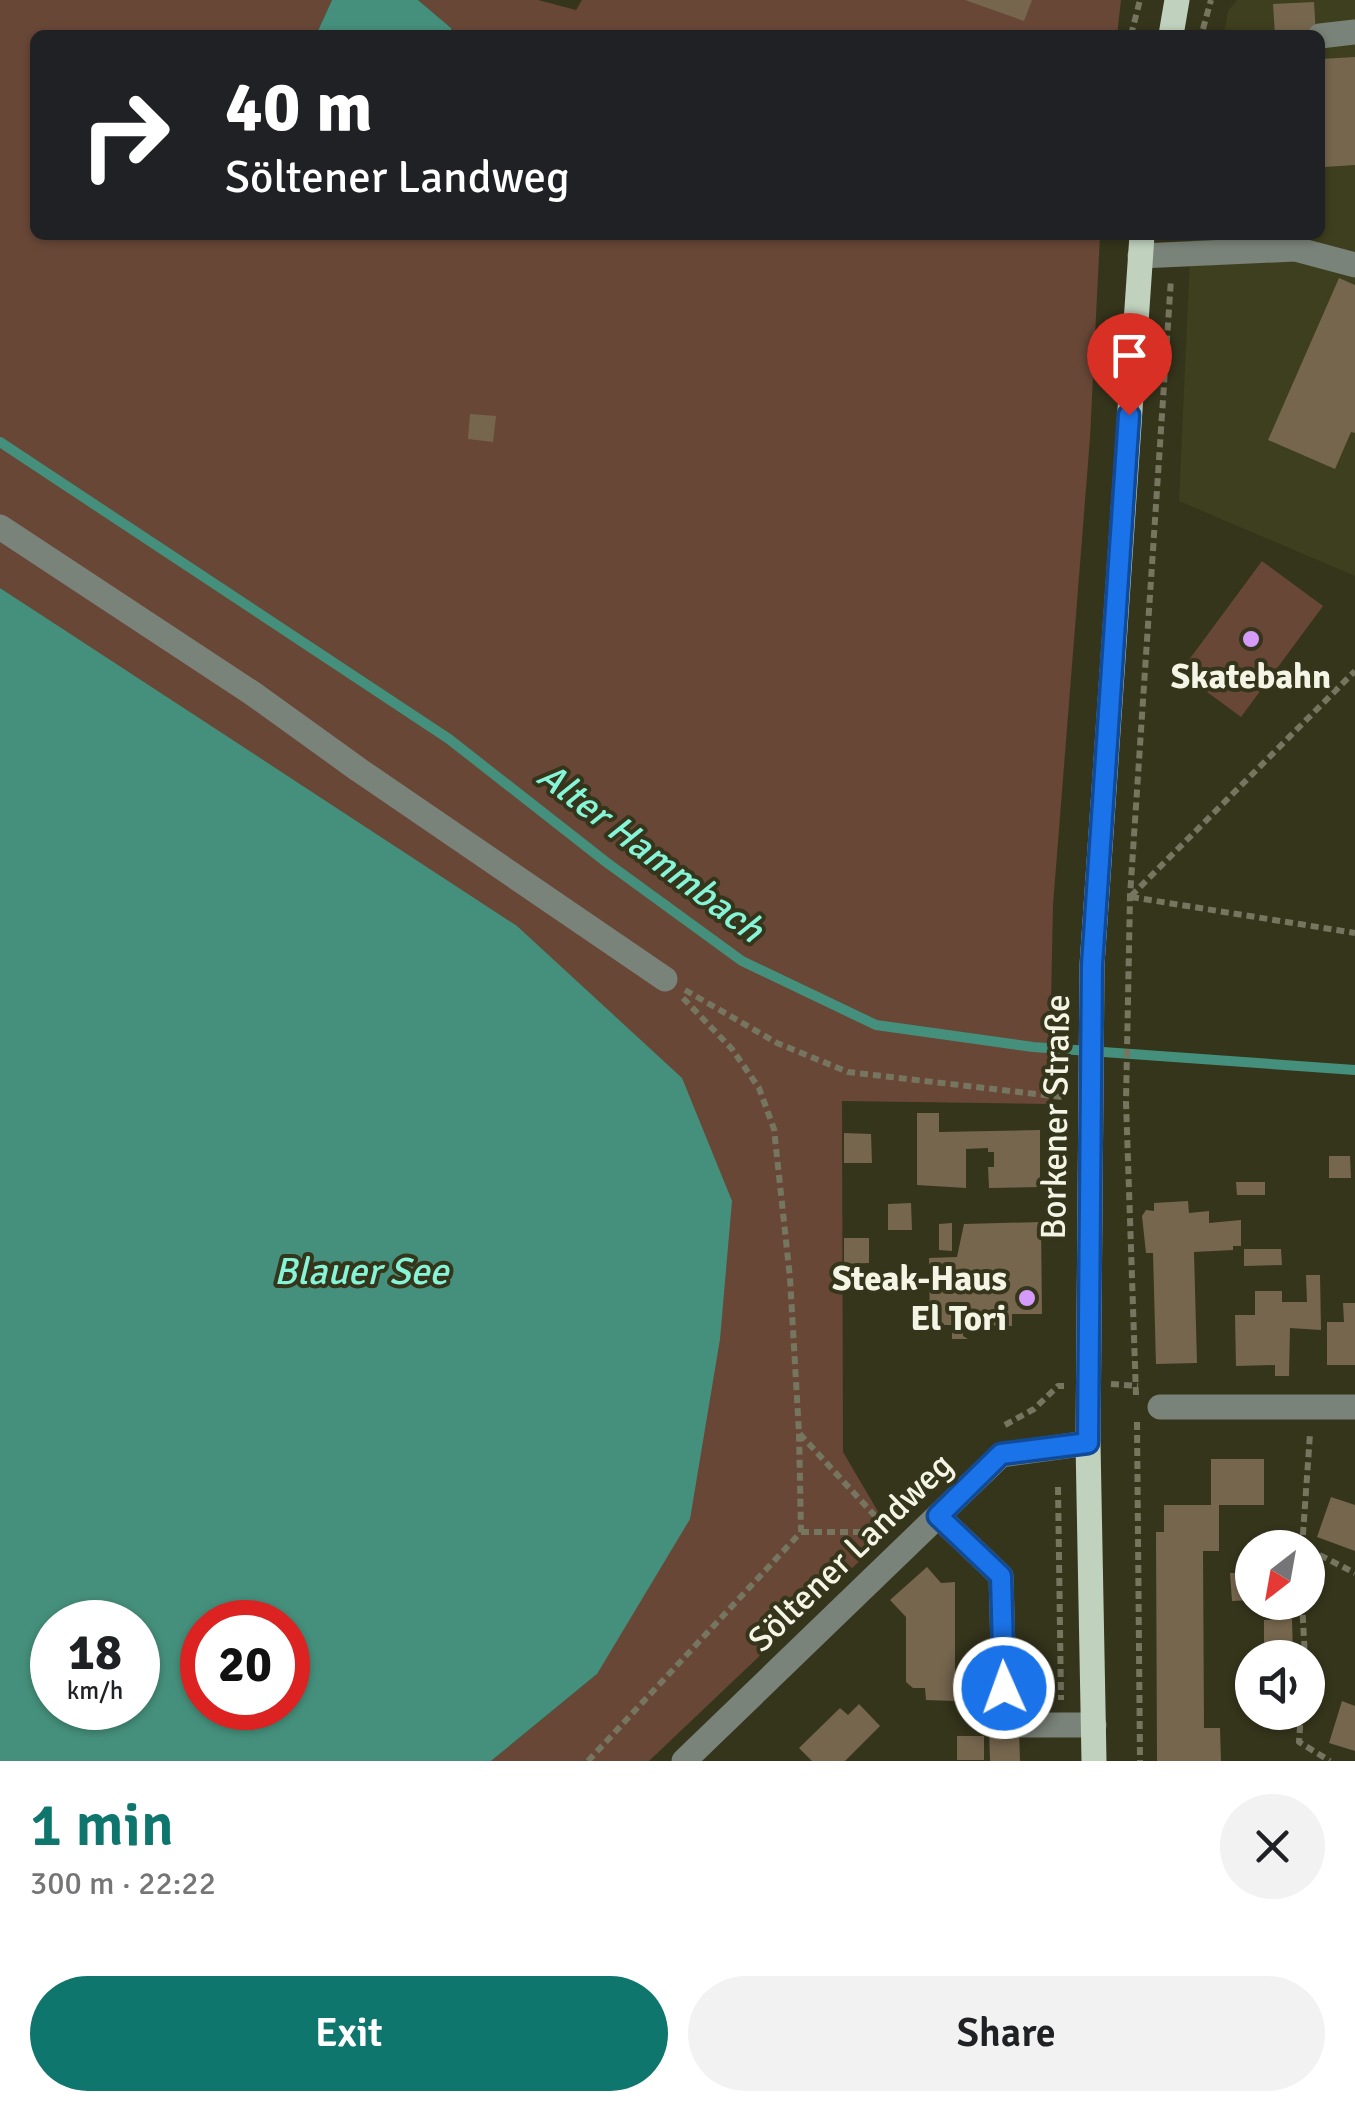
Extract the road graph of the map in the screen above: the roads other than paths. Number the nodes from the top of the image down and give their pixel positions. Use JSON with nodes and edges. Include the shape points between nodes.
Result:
{"nodes":[{"id":1,"x":1177,"y":0,"type":"edge"},
{"id":2,"x":1172,"y":30,"type":"edge"},
{"id":3,"x":1355,"y":32,"type":"edge"},
{"id":4,"x":1325,"y":35,"type":"edge"},
{"id":5,"x":1236,"y":244,"type":"edge"},
{"id":6,"x":1141,"y":245,"type":"edge"},
{"id":7,"x":1355,"y":265,"type":"edge"},
{"id":8,"x":0,"y":527,"type":"edge"},
{"id":9,"x":664,"y":979,"type":"road end"},
{"id":10,"x":1160,"y":1407,"type":"dead end"},
{"id":11,"x":1355,"y":1407,"type":"edge"},
{"id":12,"x":1088,"y":1443,"type":"junction"},
{"id":13,"x":938,"y":1516,"type":"junction"},
{"id":14,"x":1094,"y":1725,"type":"junction"},
{"id":15,"x":684,"y":1761,"type":"edge"},
{"id":16,"x":1094,"y":1761,"type":"edge"}],
"edges":[{"from":1,"to":2,"type":"main road"},
{"from":3,"to":4,"type":"street"},
{"from":5,"to":6,"type":"street","via":[[1173,255]]},
{"from":5,"to":7,"type":"street"},
{"from":6,"to":12,"type":"main road","name":"Borkener Straße","via":[[1092,965]]},
{"from":8,"to":9,"type":"street","via":[[252,692]]},
{"from":10,"to":11,"type":"street"},
{"from":12,"to":13,"type":"street","name":"Söltener Landweg","via":[[1001,1454]]},
{"from":12,"to":14,"type":"main road","name":"Borkener Straße"},
{"from":13,"to":14,"type":"street","via":[[1001,1576],[1005,1725]]},
{"from":13,"to":15,"type":"street","name":"Söltener Landweg","via":[[899,1538]]},
{"from":14,"to":16,"type":"main road","name":"Borkener Straße"}]}
